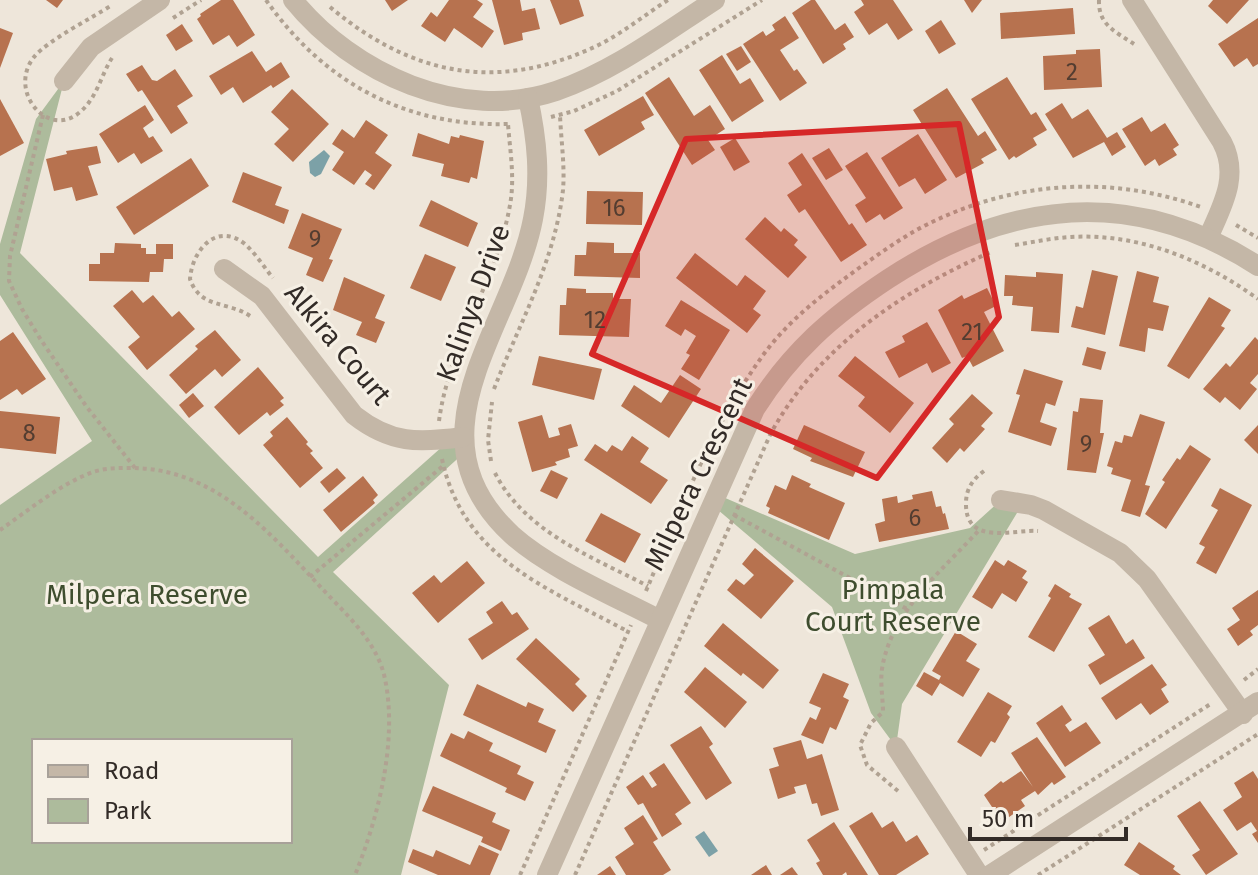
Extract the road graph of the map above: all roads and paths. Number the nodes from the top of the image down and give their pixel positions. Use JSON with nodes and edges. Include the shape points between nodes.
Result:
{"nodes":[{"id":1,"x":160,"y":0,"type":"edge"},
{"id":2,"x":293,"y":0,"type":"edge"},
{"id":3,"x":322,"y":0,"type":"edge"},
{"id":4,"x":668,"y":0,"type":"edge"},
{"id":5,"x":715,"y":0,"type":"edge"},
{"id":6,"x":1099,"y":0,"type":"edge"},
{"id":7,"x":1132,"y":0,"type":"edge"},
{"id":8,"x":1140,"y":50,"type":"dead end"},
{"id":9,"x":64,"y":81,"type":"dead end"},
{"id":10,"x":528,"y":98,"type":"junction"},
{"id":11,"x":43,"y":115,"type":"dead end"},
{"id":12,"x":560,"y":115,"type":"dead end"},
{"id":13,"x":508,"y":124,"type":"dead end"},
{"id":14,"x":1204,"y":197,"type":"dead end"},
{"id":15,"x":1230,"y":222,"type":"dead end"},
{"id":16,"x":1208,"y":238,"type":"junction"},
{"id":17,"x":1258,"y":238,"type":"edge"},
{"id":18,"x":1012,"y":245,"type":"dead end"},
{"id":19,"x":993,"y":251,"type":"dead end"},
{"id":20,"x":1258,"y":266,"type":"edge"},
{"id":21,"x":224,"y":269,"type":"dead end"},
{"id":22,"x":1258,"y":299,"type":"edge"},
{"id":23,"x":439,"y":427,"type":"dead end"},
{"id":24,"x":463,"y":437,"type":"junction"},
{"id":25,"x":443,"y":466,"type":"dead end"},
{"id":26,"x":135,"y":468,"type":"junction"},
{"id":27,"x":984,"y":471,"type":"dead end"},
{"id":28,"x":1001,"y":500,"type":"dead end"},
{"id":29,"x":734,"y":515,"type":"junction"},
{"id":30,"x":980,"y":529,"type":"junction"},
{"id":31,"x":0,"y":530,"type":"edge"},
{"id":32,"x":1046,"y":533,"type":"dead end"},
{"id":33,"x":310,"y":577,"type":"junction"},
{"id":34,"x":907,"y":609,"type":"junction"},
{"id":35,"x":660,"y":620,"type":"junction"},
{"id":36,"x":631,"y":624,"type":"dead end"},
{"id":37,"x":1258,"y":669,"type":"edge"},
{"id":38,"x":1242,"y":682,"type":"dead end"},
{"id":39,"x":1217,"y":700,"type":"dead end"},
{"id":40,"x":1250,"y":708,"type":"edge"},
{"id":41,"x":1258,"y":734,"type":"edge"},
{"id":42,"x":896,"y":747,"type":"dead end"},
{"id":43,"x":901,"y":795,"type":"dead end"},
{"id":44,"x":981,"y":851,"type":"dead end"},
{"id":45,"x":355,"y":875,"type":"edge"},
{"id":46,"x":520,"y":875,"type":"edge"},
{"id":47,"x":547,"y":875,"type":"edge"},
{"id":48,"x":575,"y":875,"type":"edge"},
{"id":49,"x":979,"y":875,"type":"edge"},
{"id":50,"x":990,"y":875,"type":"edge"},
{"id":51,"x":1038,"y":875,"type":"edge"}],
"edges":[{"from":1,"to":9,"type":"street","via":[[91,47]]},
{"from":2,"to":10,"type":"street","via":[[338,44],[396,80],[454,96]]},
{"from":3,"to":4,"type":"path","via":[[394,50],[439,66],[484,73],[518,72],[582,52]]},
{"from":5,"to":10,"type":"street","via":[[598,73]]},
{"from":6,"to":8,"type":"path","via":[[1109,28]]},
{"from":7,"to":16,"type":"street","via":[[1231,160],[1230,183]]},
{"from":10,"to":24,"type":"street","name":"Kalinya Drive","via":[[538,171],[533,220],[473,377]]},
{"from":11,"to":26,"type":"path","via":[[10,256],[9,281],[41,340]]},
{"from":12,"to":14,"type":"path","via":[[564,172],[556,230],[494,389],[489,452],[501,484],[542,528],[647,588],[714,434],[762,356],[818,297],[893,244],[960,209],[1054,187],[1122,188],[1203,208]]},
{"from":13,"to":23,"type":"path","via":[[513,186],[508,214],[453,361]]},
{"from":15,"to":17,"type":"path"},
{"from":16,"to":20,"type":"street","name":"Milpera Crescent"},
{"from":16,"to":35,"type":"street","name":"Milpera Crescent","via":[[1132,215],[1037,215],[962,237],[853,302],[807,341],[755,409]]},
{"from":18,"to":22,"type":"path","via":[[1072,236],[1142,243],[1215,270]]},
{"from":19,"to":29,"type":"path","via":[[903,298],[826,357],[780,415]]},
{"from":21,"to":24,"type":"street","name":"Alkira Court","via":[[262,296],[368,426],[417,442]]},
{"from":24,"to":35,"type":"street","name":"Kalinya Drive","via":[[479,491],[514,536],[549,561]]},
{"from":25,"to":33,"type":"path"},
{"from":26,"to":31,"type":"path","via":[[95,471],[75,480]]},
{"from":26,"to":33,"type":"path","via":[[174,473],[225,497]]},
{"from":27,"to":30,"type":"path","via":[[971,483],[966,500],[969,518]]},
{"from":28,"to":40,"type":"street","via":[[1044,510],[1120,553]]},
{"from":29,"to":34,"type":"path"},
{"from":29,"to":48,"type":"path"},
{"from":30,"to":32,"type":"path","via":[[993,534]]},
{"from":30,"to":34,"type":"path"},
{"from":33,"to":45,"type":"path","via":[[364,635],[385,679],[387,741],[379,803]]},
{"from":34,"to":43,"type":"path","via":[[884,660],[883,712],[866,729],[860,745],[867,765]]},
{"from":35,"to":47,"type":"street","name":"Milpera Crescent"},
{"from":36,"to":46,"type":"path"},
{"from":37,"to":38,"type":"path"},
{"from":39,"to":44,"type":"path"},
{"from":40,"to":50,"type":"street"},
{"from":41,"to":51,"type":"path"},
{"from":42,"to":49,"type":"street"}]}
